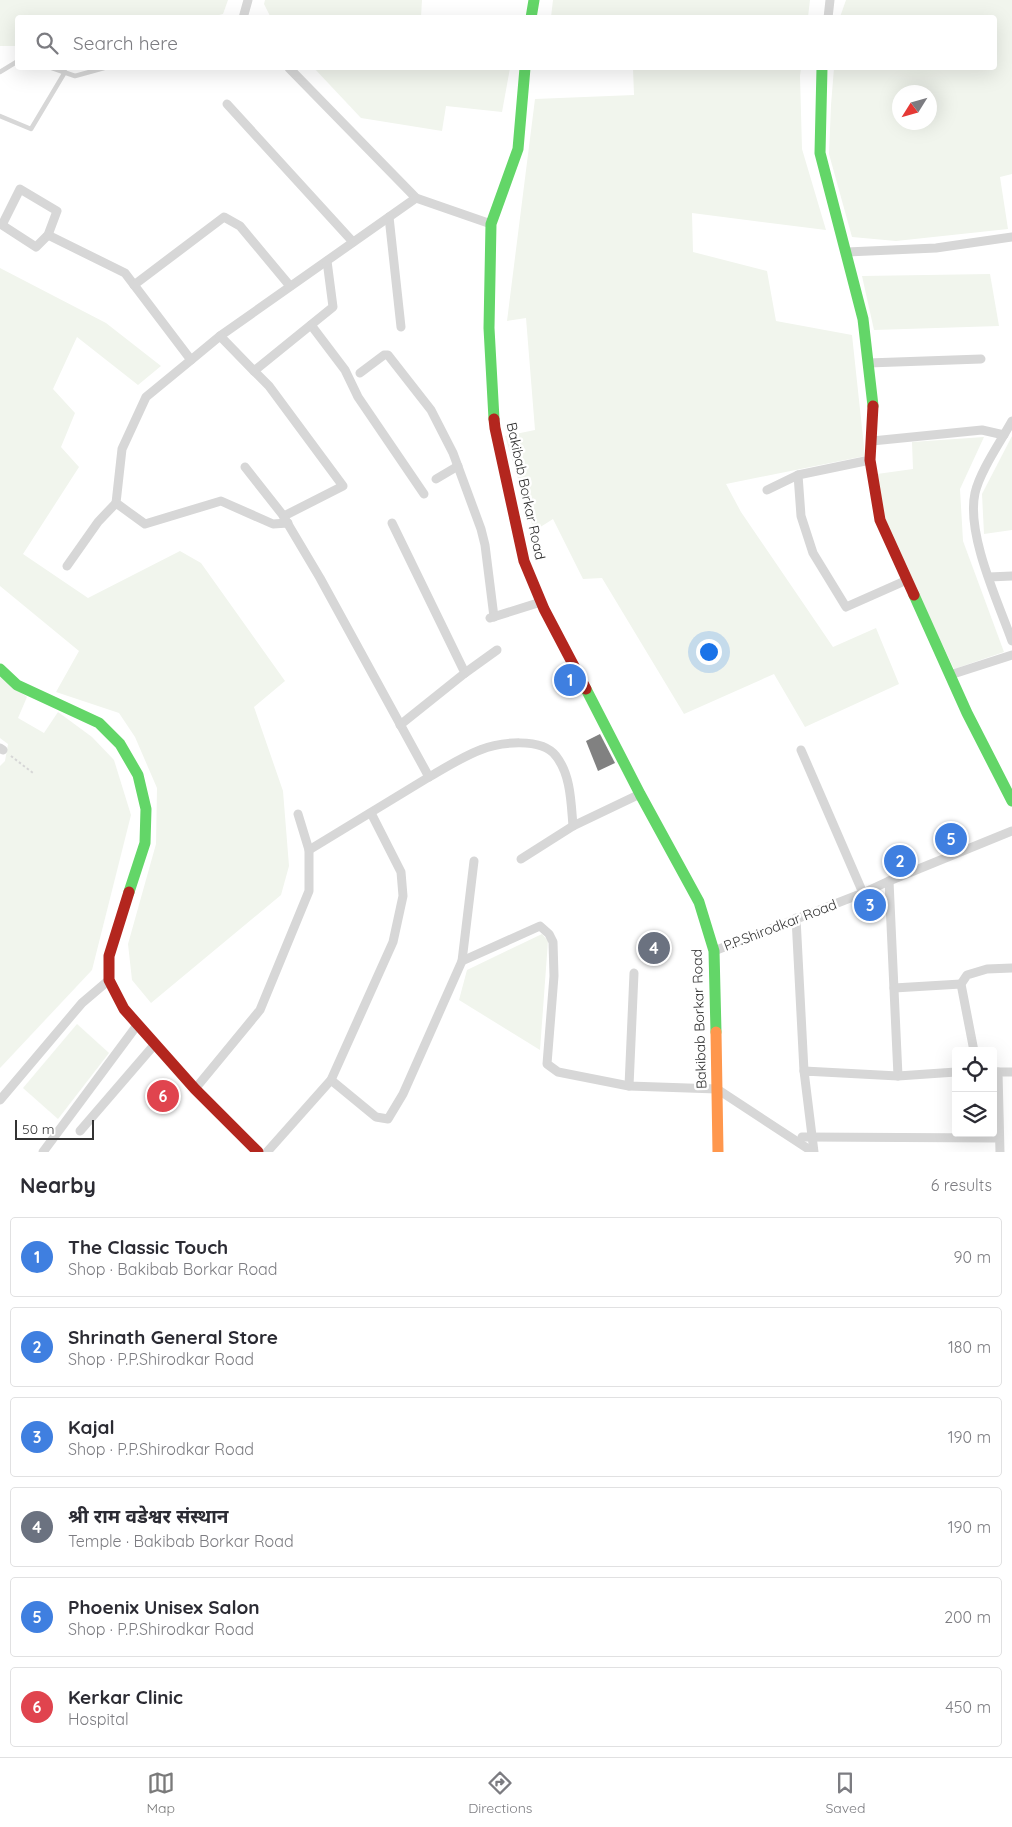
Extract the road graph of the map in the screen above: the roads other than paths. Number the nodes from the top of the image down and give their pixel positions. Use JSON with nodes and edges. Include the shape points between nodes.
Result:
{"nodes":[{"id":1,"x":248,"y":0,"type":"edge"},
{"id":2,"x":534,"y":0,"type":"edge"},
{"id":3,"x":830,"y":0,"type":"edge"},
{"id":4,"x":244,"y":15,"type":"edge"},
{"id":5,"x":532,"y":15,"type":"edge"},
{"id":6,"x":828,"y":15,"type":"edge"},
{"id":7,"x":15,"y":63,"type":"edge"},
{"id":8,"x":58,"y":70,"type":"edge"},
{"id":9,"x":97,"y":70,"type":"edge"},
{"id":10,"x":291,"y":70,"type":"edge"},
{"id":11,"x":525,"y":70,"type":"edge"},
{"id":12,"x":822,"y":70,"type":"edge"},
{"id":13,"x":0,"y":72,"type":"edge"},
{"id":14,"x":65,"y":72,"type":"junction"},
{"id":15,"x":227,"y":104,"type":"dead end"},
{"id":16,"x":0,"y":116,"type":"edge"},
{"id":17,"x":416,"y":198,"type":"junction"},
{"id":18,"x":389,"y":217,"type":"junction"},
{"id":19,"x":491,"y":224,"type":"junction"},
{"id":20,"x":48,"y":235,"type":"junction"},
{"id":21,"x":1012,"y":237,"type":"edge"},
{"id":22,"x":353,"y":242,"type":"junction"},
{"id":23,"x":847,"y":252,"type":"junction"},
{"id":24,"x":327,"y":261,"type":"junction"},
{"id":25,"x":134,"y":285,"type":"junction"},
{"id":26,"x":290,"y":286,"type":"junction"},
{"id":27,"x":311,"y":325,"type":"junction"},
{"id":28,"x":401,"y":327,"type":"dead end"},
{"id":29,"x":220,"y":336,"type":"junction"},
{"id":30,"x":981,"y":359,"type":"dead end"},
{"id":31,"x":191,"y":360,"type":"junction"},
{"id":32,"x":868,"y":364,"type":"junction"},
{"id":33,"x":254,"y":371,"type":"junction"},
{"id":34,"x":360,"y":373,"type":"dead end"},
{"id":35,"x":1012,"y":421,"type":"edge"},
{"id":36,"x":1004,"y":435,"type":"junction"},
{"id":37,"x":872,"y":441,"type":"junction"},
{"id":38,"x":870,"y":460,"type":"junction"},
{"id":39,"x":458,"y":466,"type":"junction"},
{"id":40,"x":245,"y":467,"type":"dead end"},
{"id":41,"x":798,"y":475,"type":"junction"},
{"id":42,"x":436,"y":478,"type":"dead end"},
{"id":43,"x":767,"y":490,"type":"dead end"},
{"id":44,"x":424,"y":494,"type":"dead end"},
{"id":45,"x":116,"y":503,"type":"junction"},
{"id":46,"x":286,"y":520,"type":"junction"},
{"id":47,"x":392,"y":523,"type":"dead end"},
{"id":48,"x":67,"y":566,"type":"dead end"},
{"id":49,"x":1012,"y":576,"type":"edge"},
{"id":50,"x":989,"y":578,"type":"junction"},
{"id":51,"x":907,"y":580,"type":"junction"},
{"id":52,"x":541,"y":602,"type":"junction"},
{"id":53,"x":1012,"y":641,"type":"edge"},
{"id":54,"x":497,"y":650,"type":"dead end"},
{"id":55,"x":1012,"y":655,"type":"edge"},
{"id":56,"x":0,"y":669,"type":"edge"},
{"id":57,"x":465,"y":673,"type":"junction"},
{"id":58,"x":950,"y":675,"type":"junction"},
{"id":59,"x":400,"y":725,"type":"junction"},
{"id":60,"x":801,"y":750,"type":"dead end"},
{"id":61,"x":429,"y":777,"type":"junction"},
{"id":62,"x":640,"y":794,"type":"junction"},
{"id":63,"x":1012,"y":801,"type":"edge"},
{"id":64,"x":371,"y":813,"type":"junction"},
{"id":65,"x":298,"y":814,"type":"dead end"},
{"id":66,"x":573,"y":826,"type":"junction"},
{"id":67,"x":1012,"y":831,"type":"edge"},
{"id":68,"x":309,"y":850,"type":"junction"},
{"id":69,"x":521,"y":859,"type":"dead end"},
{"id":70,"x":474,"y":861,"type":"dead end"},
{"id":71,"x":889,"y":881,"type":"junction"},
{"id":72,"x":863,"y":893,"type":"junction"},
{"id":73,"x":796,"y":918,"type":"junction"},
{"id":74,"x":714,"y":951,"type":"junction"},
{"id":75,"x":462,"y":961,"type":"junction"},
{"id":76,"x":1012,"y":968,"type":"edge"},
{"id":77,"x":634,"y":973,"type":"dead end"},
{"id":78,"x":109,"y":980,"type":"junction"},
{"id":79,"x":960,"y":984,"type":"junction"},
{"id":80,"x":894,"y":988,"type":"junction"},
{"id":81,"x":138,"y":1024,"type":"junction"},
{"id":82,"x":155,"y":1044,"type":"junction"},
{"id":83,"x":973,"y":1047,"type":"edge"},
{"id":84,"x":804,"y":1071,"type":"junction"},
{"id":85,"x":952,"y":1072,"type":"edge"},
{"id":86,"x":997,"y":1072,"type":"edge"},
{"id":87,"x":1012,"y":1072,"type":"edge"},
{"id":88,"x":898,"y":1076,"type":"junction"},
{"id":89,"x":331,"y":1080,"type":"junction"},
{"id":90,"x":630,"y":1086,"type":"junction"},
{"id":91,"x":195,"y":1089,"type":"junction"},
{"id":92,"x":717,"y":1089,"type":"junction"},
{"id":93,"x":997,"y":1092,"type":"edge"},
{"id":94,"x":0,"y":1100,"type":"edge"},
{"id":95,"x":80,"y":1131,"type":"dead end"},
{"id":96,"x":802,"y":1137,"type":"junction"},
{"id":97,"x":999,"y":1138,"type":"junction"},
{"id":98,"x":43,"y":1152,"type":"edge"},
{"id":99,"x":258,"y":1152,"type":"edge"},
{"id":100,"x":267,"y":1152,"type":"edge"},
{"id":101,"x":718,"y":1152,"type":"edge"},
{"id":102,"x":802,"y":1152,"type":"edge"},
{"id":103,"x":814,"y":1152,"type":"edge"},
{"id":104,"x":1000,"y":1152,"type":"edge"}],
"edges":[{"from":1,"to":4,"type":"street"},
{"from":2,"to":5,"type":"street"},
{"from":3,"to":6,"type":"street"},
{"from":7,"to":13,"type":"lane"},
{"from":8,"to":14,"type":"lane"},
{"from":9,"to":14,"type":"lane","via":[[75,76]]},
{"from":10,"to":17,"type":"street"},
{"from":11,"to":19,"type":"street","name":"Bakibab Borkar Road","via":[[518,149]]},
{"from":12,"to":23,"type":"street","via":[[820,153]]},
{"from":14,"to":16,"type":"lane","via":[[31,129]]},
{"from":15,"to":22,"type":"street"},
{"from":17,"to":18,"type":"street"},
{"from":17,"to":19,"type":"street"},
{"from":18,"to":22,"type":"street"},
{"from":18,"to":28,"type":"street"},
{"from":19,"to":52,"type":"street","name":"Bakibab Borkar Road","via":[[489,328],[495,428],[524,561]]},
{"from":20,"to":20,"type":"street","via":[[36,247],[2,225],[20,189],[57,211]]},
{"from":20,"to":25,"type":"street","via":[[125,274]]},
{"from":21,"to":23,"type":"street","via":[[936,248]]},
{"from":22,"to":24,"type":"street"},
{"from":23,"to":32,"type":"street","via":[[863,319]]},
{"from":24,"to":26,"type":"street"},
{"from":24,"to":27,"type":"street","via":[[333,308]]},
{"from":25,"to":26,"type":"street","via":[[224,217],[240,226]]},
{"from":25,"to":31,"type":"street"},
{"from":26,"to":29,"type":"street"},
{"from":27,"to":33,"type":"street"},
{"from":27,"to":44,"type":"street","via":[[345,370],[358,397]]},
{"from":29,"to":31,"type":"street"},
{"from":29,"to":33,"type":"street"},
{"from":30,"to":32,"type":"street"},
{"from":31,"to":45,"type":"street","via":[[146,397],[122,449]]},
{"from":32,"to":37,"type":"street","via":[[873,404]]},
{"from":33,"to":46,"type":"street","via":[[269,386],[343,486]]},
{"from":34,"to":39,"type":"street","via":[[388,355],[431,410]]},
{"from":35,"to":36,"type":"street"},
{"from":36,"to":37,"type":"street","via":[[982,430]]},
{"from":36,"to":50,"type":"street","via":[[975,493],[974,516]]},
{"from":37,"to":38,"type":"street"},
{"from":38,"to":41,"type":"street"},
{"from":38,"to":51,"type":"street","via":[[880,520]]},
{"from":39,"to":42,"type":"street"},
{"from":39,"to":52,"type":"street","via":[[485,545],[492,617]]},
{"from":40,"to":46,"type":"street"},
{"from":41,"to":43,"type":"street"},
{"from":41,"to":51,"type":"street","via":[[801,516],[813,553],[846,607]]},
{"from":45,"to":46,"type":"street","via":[[145,524],[221,501],[272,524]]},
{"from":45,"to":48,"type":"street","via":[[98,522]]},
{"from":46,"to":59,"type":"street"},
{"from":47,"to":57,"type":"street"},
{"from":49,"to":50,"type":"street"},
{"from":50,"to":53,"type":"street"},
{"from":51,"to":58,"type":"street"},
{"from":52,"to":62,"type":"street","name":"Bakibab Borkar Road"},
{"from":54,"to":57,"type":"street"},
{"from":55,"to":58,"type":"street"},
{"from":56,"to":78,"type":"street","via":[[17,685],[99,723],[120,744],[138,775],[146,809],[145,843],[109,956]]},
{"from":57,"to":59,"type":"street"},
{"from":58,"to":63,"type":"street"},
{"from":59,"to":61,"type":"street"},
{"from":60,"to":72,"type":"street"},
{"from":61,"to":64,"type":"street"},
{"from":61,"to":66,"type":"street","via":[[480,750],[508,743],[538,744],[556,754],[566,775]]},
{"from":62,"to":66,"type":"street"},
{"from":62,"to":74,"type":"street","name":"Bakibab Borkar Road","via":[[699,902]]},
{"from":64,"to":68,"type":"street"},
{"from":64,"to":89,"type":"street","via":[[401,872],[403,896],[393,942]]},
{"from":65,"to":68,"type":"street"},
{"from":66,"to":69,"type":"street"},
{"from":67,"to":71,"type":"street","name":"P.P.Shirodkar Road"},
{"from":68,"to":91,"type":"street","via":[[309,891],[260,1010]]},
{"from":70,"to":75,"type":"street"},
{"from":71,"to":72,"type":"street","name":"P.P.Shirodkar Road"},
{"from":71,"to":80,"type":"street"},
{"from":72,"to":73,"type":"street","name":"P.P.Shirodkar Road"},
{"from":73,"to":74,"type":"street","name":"P.P.Shirodkar Road"},
{"from":73,"to":84,"type":"street"},
{"from":74,"to":92,"type":"street","name":"Bakibab Borkar Road"},
{"from":75,"to":89,"type":"street","via":[[403,1094],[388,1120],[376,1118]]},
{"from":75,"to":90,"type":"street","via":[[540,926],[553,942],[554,976],[547,1064],[558,1072]]},
{"from":76,"to":79,"type":"street","via":[[986,969],[967,975]]},
{"from":77,"to":90,"type":"street"},
{"from":78,"to":81,"type":"street","via":[[124,1008]]},
{"from":78,"to":94,"type":"street","via":[[82,1003]]},
{"from":79,"to":80,"type":"street"},
{"from":79,"to":83,"type":"street"},
{"from":80,"to":88,"type":"street"},
{"from":81,"to":82,"type":"street"},
{"from":81,"to":98,"type":"street"},
{"from":82,"to":91,"type":"street"},
{"from":82,"to":95,"type":"street"},
{"from":84,"to":88,"type":"street"},
{"from":84,"to":103,"type":"street"},
{"from":85,"to":88,"type":"street"},
{"from":86,"to":87,"type":"street"},
{"from":89,"to":100,"type":"street"},
{"from":90,"to":92,"type":"street"},
{"from":91,"to":99,"type":"street"},
{"from":92,"to":101,"type":"street","name":"Bakibab Borkar Road"},
{"from":92,"to":103,"type":"street"},
{"from":93,"to":97,"type":"street"},
{"from":96,"to":97,"type":"street"},
{"from":96,"to":102,"type":"street"},
{"from":96,"to":103,"type":"street"},
{"from":97,"to":104,"type":"street"}]}
